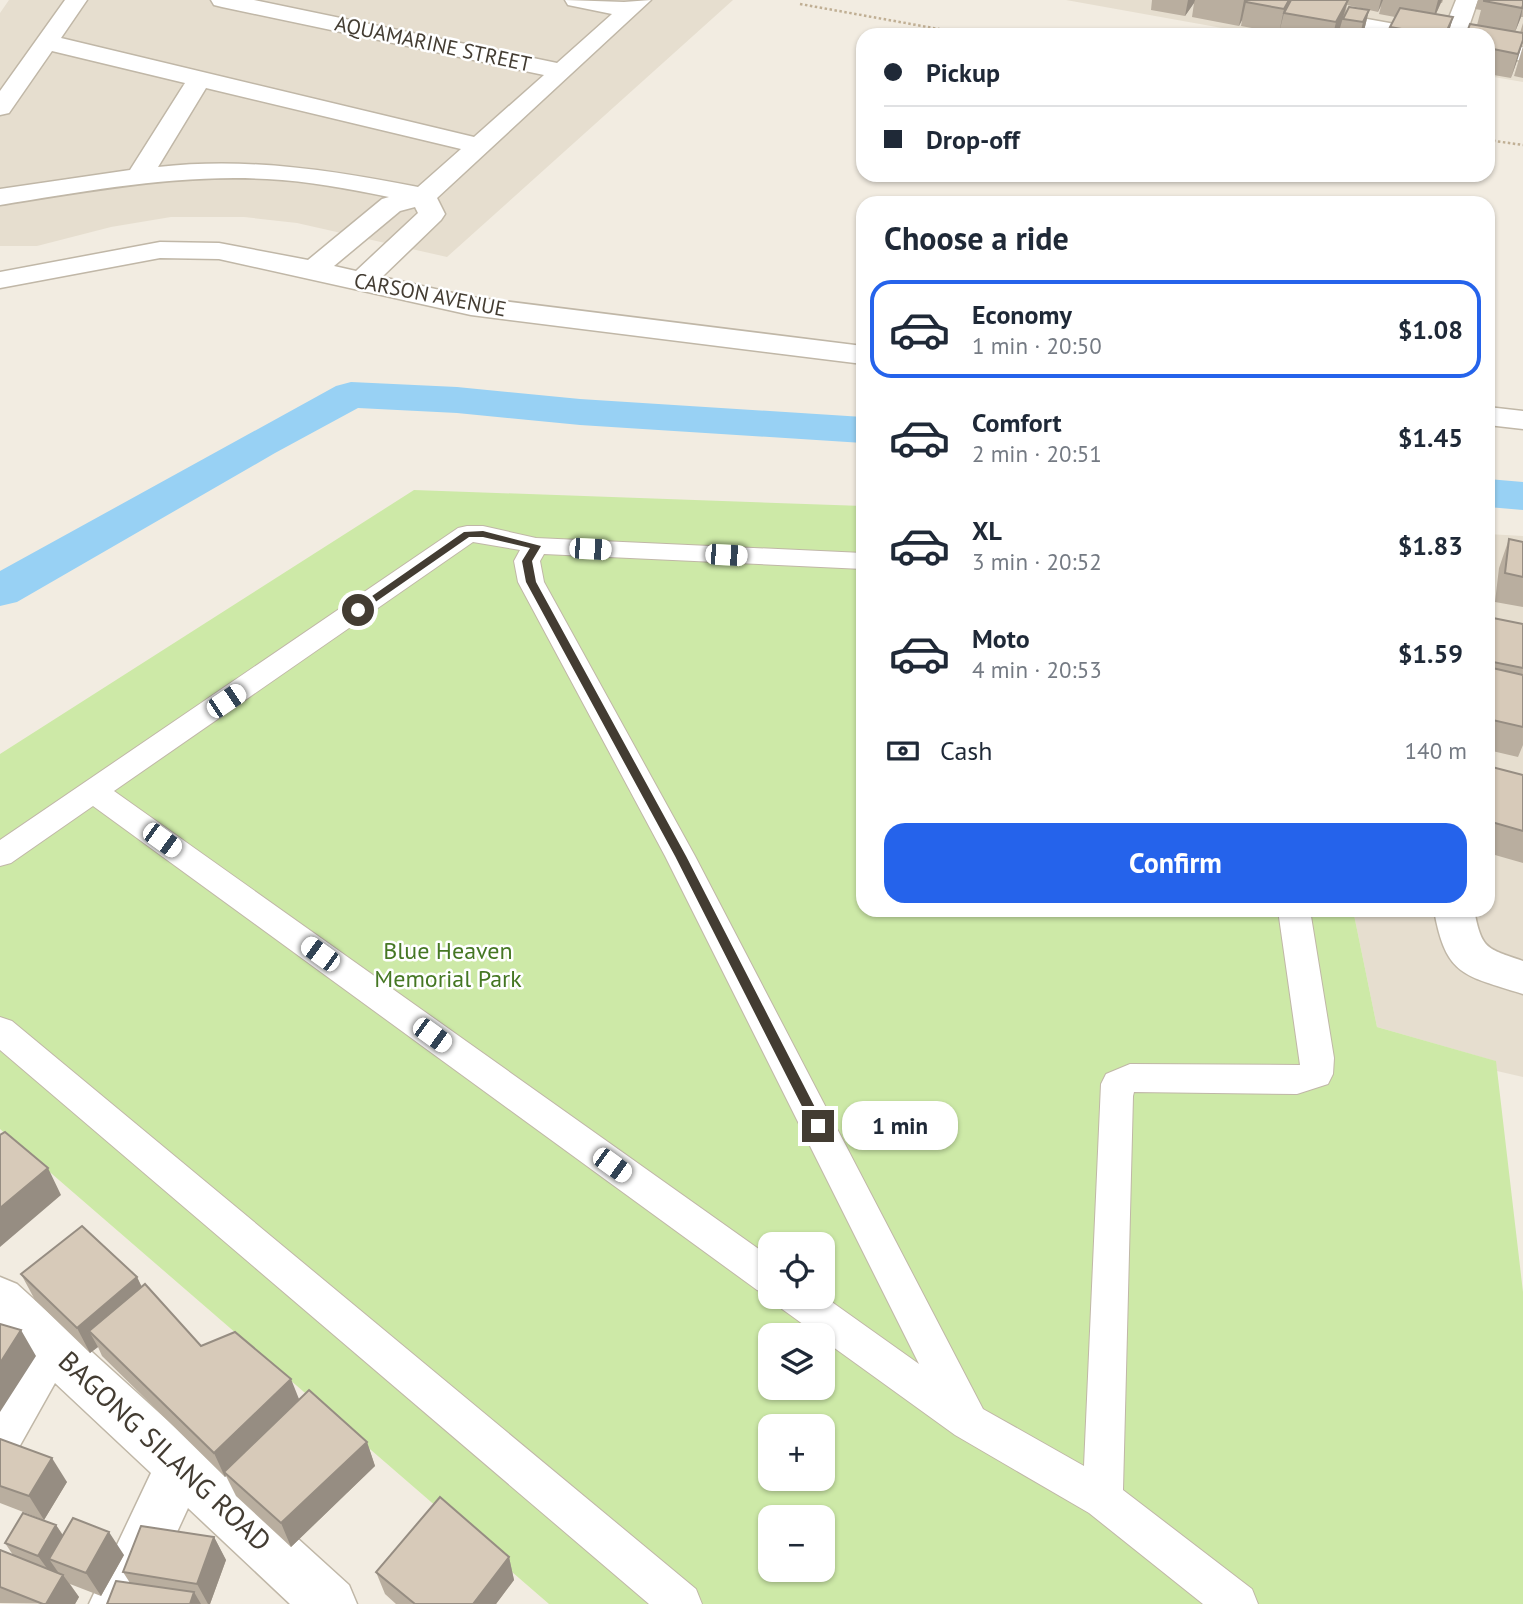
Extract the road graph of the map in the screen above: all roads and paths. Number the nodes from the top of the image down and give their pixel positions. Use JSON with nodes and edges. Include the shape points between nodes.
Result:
{"nodes":[{"id":1,"x":76,"y":0,"type":"edge"},
{"id":2,"x":222,"y":0,"type":"edge"},
{"id":3,"x":576,"y":0,"type":"edge"},
{"id":4,"x":1224,"y":0,"type":"edge"},
{"id":5,"x":1467,"y":0,"type":"edge"},
{"id":6,"x":800,"y":4,"type":"dead end"},
{"id":7,"x":635,"y":5,"type":"edge"},
{"id":8,"x":933,"y":28,"type":"edge"},
{"id":9,"x":1378,"y":28,"type":"edge"},
{"id":10,"x":1457,"y":28,"type":"edge"},
{"id":11,"x":46,"y":42,"type":"junction"},
{"id":12,"x":1495,"y":49,"type":"edge"},
{"id":13,"x":1523,"y":54,"type":"edge"},
{"id":14,"x":561,"y":71,"type":"junction"},
{"id":15,"x":199,"y":79,"type":"junction"},
{"id":16,"x":0,"y":108,"type":"edge"},
{"id":17,"x":1495,"y":140,"type":"edge"},
{"id":18,"x":1523,"y":145,"type":"edge"},
{"id":19,"x":479,"y":146,"type":"junction"},
{"id":20,"x":139,"y":177,"type":"junction"},
{"id":21,"x":0,"y":197,"type":"edge"},
{"id":22,"x":423,"y":197,"type":"junction"},
{"id":23,"x":313,"y":270,"type":"junction"},
{"id":24,"x":0,"y":280,"type":"edge"},
{"id":25,"x":360,"y":283,"type":"junction"},
{"id":26,"x":856,"y":354,"type":"edge"},
{"id":27,"x":1495,"y":417,"type":"edge"},
{"id":28,"x":1523,"y":420,"type":"edge"},
{"id":29,"x":536,"y":546,"type":"junction"},
{"id":30,"x":856,"y":561,"type":"edge"},
{"id":31,"x":95,"y":792,"type":"junction"},
{"id":32,"x":0,"y":855,"type":"edge"},
{"id":33,"x":1295,"y":917,"type":"edge"},
{"id":34,"x":1455,"y":917,"type":"edge"},
{"id":35,"x":1523,"y":978,"type":"edge"},
{"id":36,"x":0,"y":1030,"type":"edge"},
{"id":37,"x":758,"y":1270,"type":"edge"},
{"id":38,"x":0,"y":1298,"type":"edge"},
{"id":39,"x":812,"y":1309,"type":"edge"},
{"id":40,"x":50,"y":1345,"type":"junction"},
{"id":41,"x":969,"y":1422,"type":"junction"},
{"id":42,"x":0,"y":1433,"type":"edge"},
{"id":43,"x":181,"y":1466,"type":"junction"},
{"id":44,"x":1102,"y":1499,"type":"junction"},
{"id":45,"x":116,"y":1604,"type":"edge"},
{"id":46,"x":330,"y":1604,"type":"edge"},
{"id":47,"x":681,"y":1604,"type":"edge"},
{"id":48,"x":1237,"y":1604,"type":"edge"}],
"edges":[{"from":1,"to":11,"type":"street"},
{"from":2,"to":14,"type":"street","name":"AQUAMARINE STREET"},
{"from":3,"to":7,"type":"street"},
{"from":4,"to":9,"type":"street"},
{"from":5,"to":10,"type":"street"},
{"from":6,"to":8,"type":"path"},
{"from":7,"to":14,"type":"street"},
{"from":11,"to":15,"type":"street"},
{"from":11,"to":16,"type":"street"},
{"from":12,"to":13,"type":"street"},
{"from":14,"to":19,"type":"street"},
{"from":15,"to":19,"type":"street"},
{"from":15,"to":20,"type":"street"},
{"from":17,"to":18,"type":"path"},
{"from":19,"to":22,"type":"street"},
{"from":20,"to":21,"type":"street"},
{"from":20,"to":22,"type":"street","via":[[266,171]]},
{"from":22,"to":23,"type":"street","via":[[391,205]]},
{"from":22,"to":25,"type":"street","via":[[432,214]]},
{"from":23,"to":24,"type":"street","name":"CARSON AVENUE","via":[[219,251],[160,250]]},
{"from":23,"to":25,"type":"street","name":"CARSON AVENUE"},
{"from":25,"to":26,"type":"street","name":"CARSON AVENUE","via":[[471,306]]},
{"from":27,"to":28,"type":"street"},
{"from":29,"to":30,"type":"lane"},
{"from":29,"to":31,"type":"lane","via":[[467,534]]},
{"from":29,"to":41,"type":"lane","via":[[527,561],[531,582],[680,856]]},
{"from":31,"to":32,"type":"lane"},
{"from":31,"to":37,"type":"lane"},
{"from":33,"to":44,"type":"lane","via":[[1316,1074],[1297,1080],[1130,1077],[1118,1084]]},
{"from":34,"to":35,"type":"street","via":[[1460,943],[1475,961]]},
{"from":36,"to":47,"type":"lane"},
{"from":38,"to":40,"type":"street","name":"BAGONG SILANG ROAD"},
{"from":39,"to":41,"type":"lane"},
{"from":40,"to":42,"type":"street"},
{"from":40,"to":43,"type":"street","name":"BAGONG SILANG ROAD"},
{"from":41,"to":44,"type":"lane"},
{"from":43,"to":45,"type":"street"},
{"from":43,"to":46,"type":"street","name":"BAGONG SILANG ROAD"},
{"from":44,"to":48,"type":"lane"}]}
